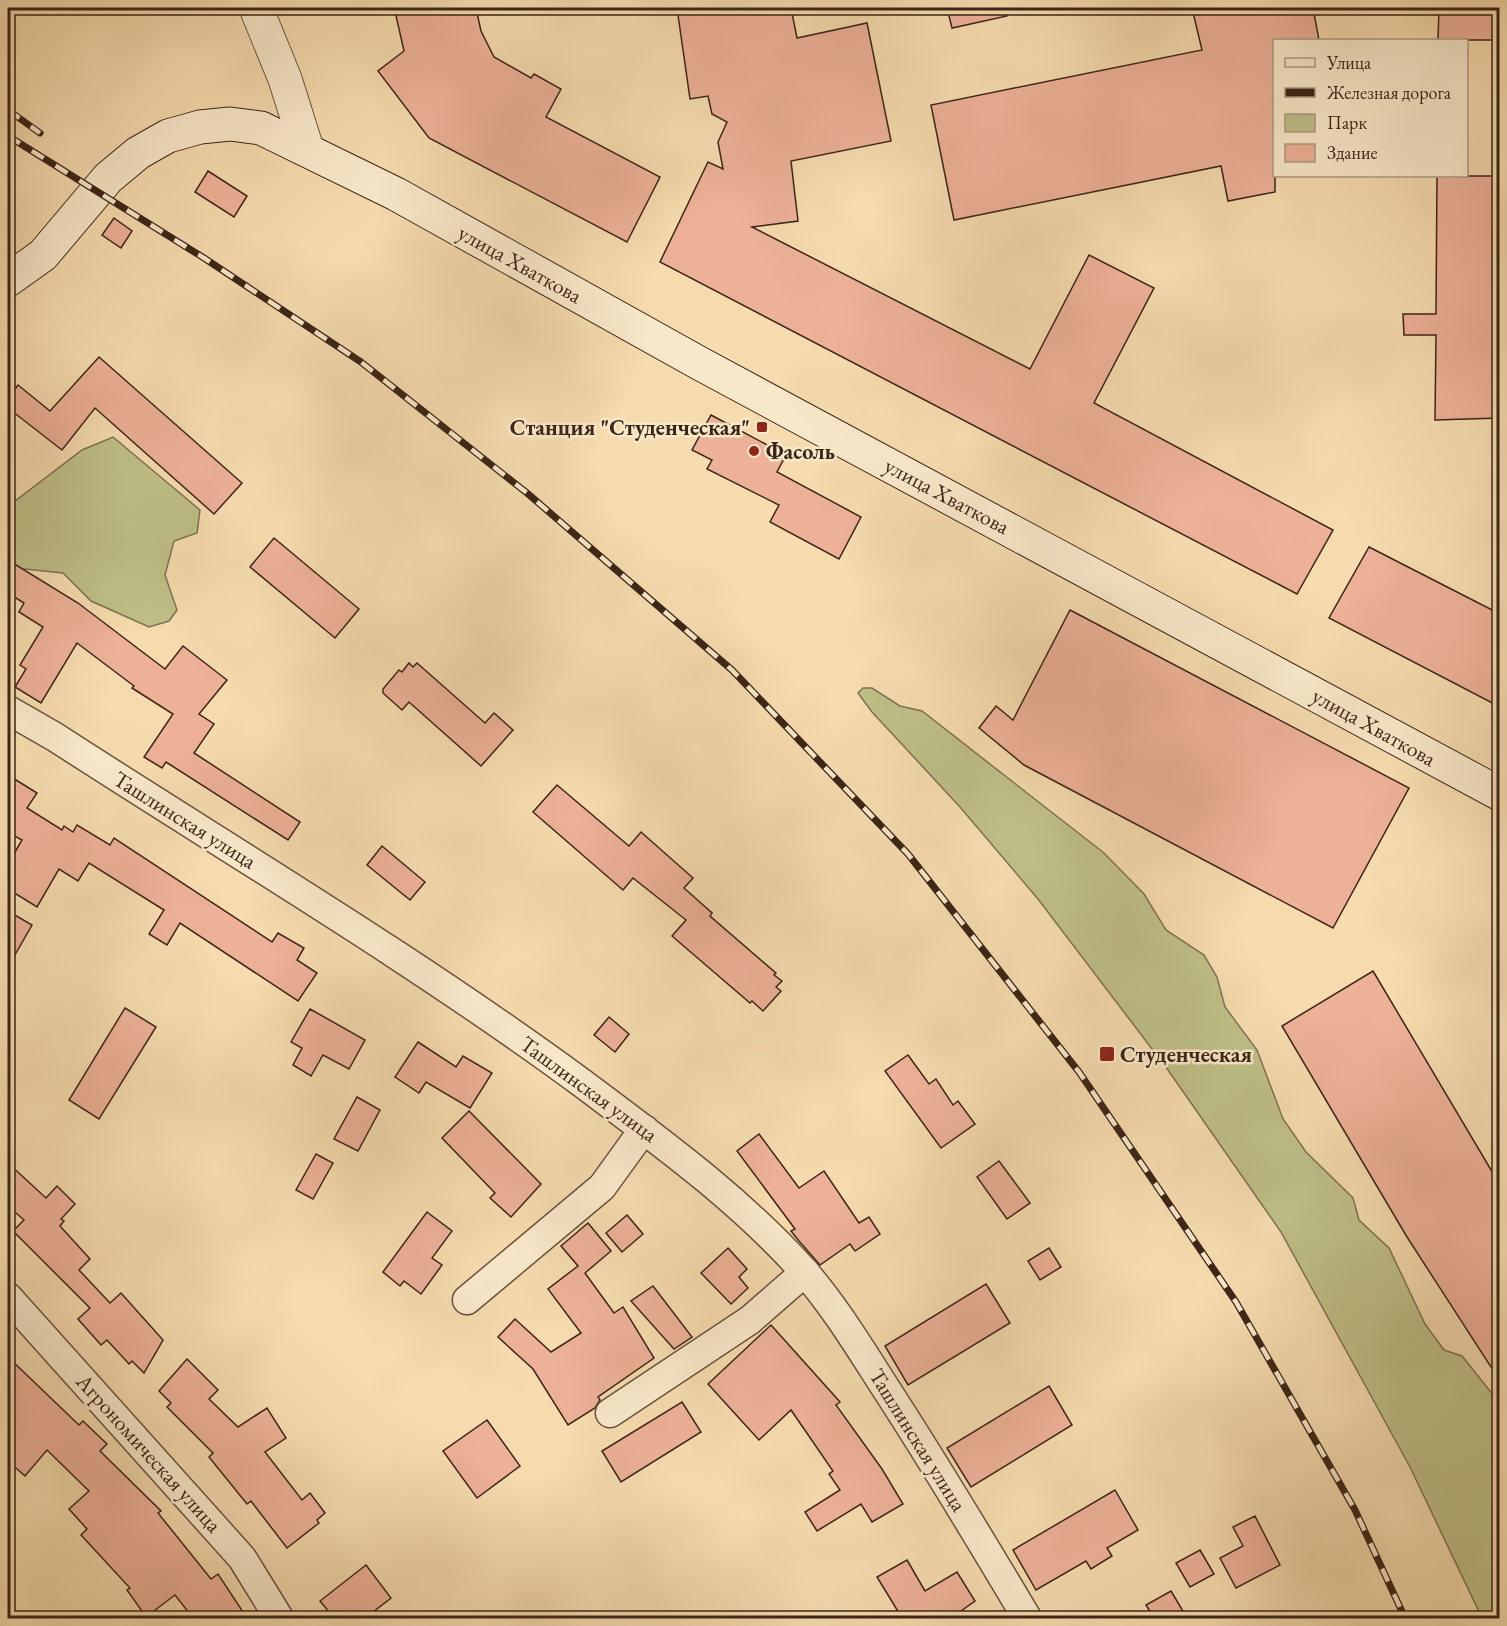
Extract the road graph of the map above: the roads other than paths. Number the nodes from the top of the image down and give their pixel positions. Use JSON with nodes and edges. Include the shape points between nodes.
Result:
{"nodes":[{"id":1,"x":256,"y":8,"type":"edge"},
{"id":2,"x":307,"y":149,"type":"junction"},
{"id":3,"x":8,"y":280,"type":"edge"},
{"id":4,"x":8,"y":710,"type":"edge"},
{"id":5,"x":1500,"y":794,"type":"edge"},
{"id":6,"x":644,"y":1129,"type":"junction"},
{"id":7,"x":805,"y":1272,"type":"junction"},
{"id":8,"x":8,"y":1297,"type":"edge"},
{"id":9,"x":467,"y":1300,"type":"dead end"},
{"id":10,"x":610,"y":1413,"type":"dead end"},
{"id":11,"x":279,"y":1618,"type":"edge"},
{"id":12,"x":1026,"y":1618,"type":"edge"}],
"edges":[{"from":1,"to":2,"type":"main road","via":[[285,79]]},
{"from":2,"to":3,"type":"main road","name":"улица Хваткова","via":[[261,129],[230,124],[168,136],[138,153],[108,178],[43,255]]},
{"from":2,"to":5,"type":"main road","name":"улица Хваткова"},
{"from":4,"to":6,"type":"street","name":"Ташлинская улица","via":[[403,958]]},
{"from":6,"to":7,"type":"street","name":"Ташлинская улица","via":[[727,1194]]},
{"from":6,"to":9,"type":"street","via":[[602,1187]]},
{"from":7,"to":10,"type":"street","via":[[750,1320]]},
{"from":7,"to":12,"type":"street","name":"Ташлинская улица","via":[[909,1424]]},
{"from":8,"to":11,"type":"street","name":"Агрономическая улица","via":[[242,1558]]}]}
